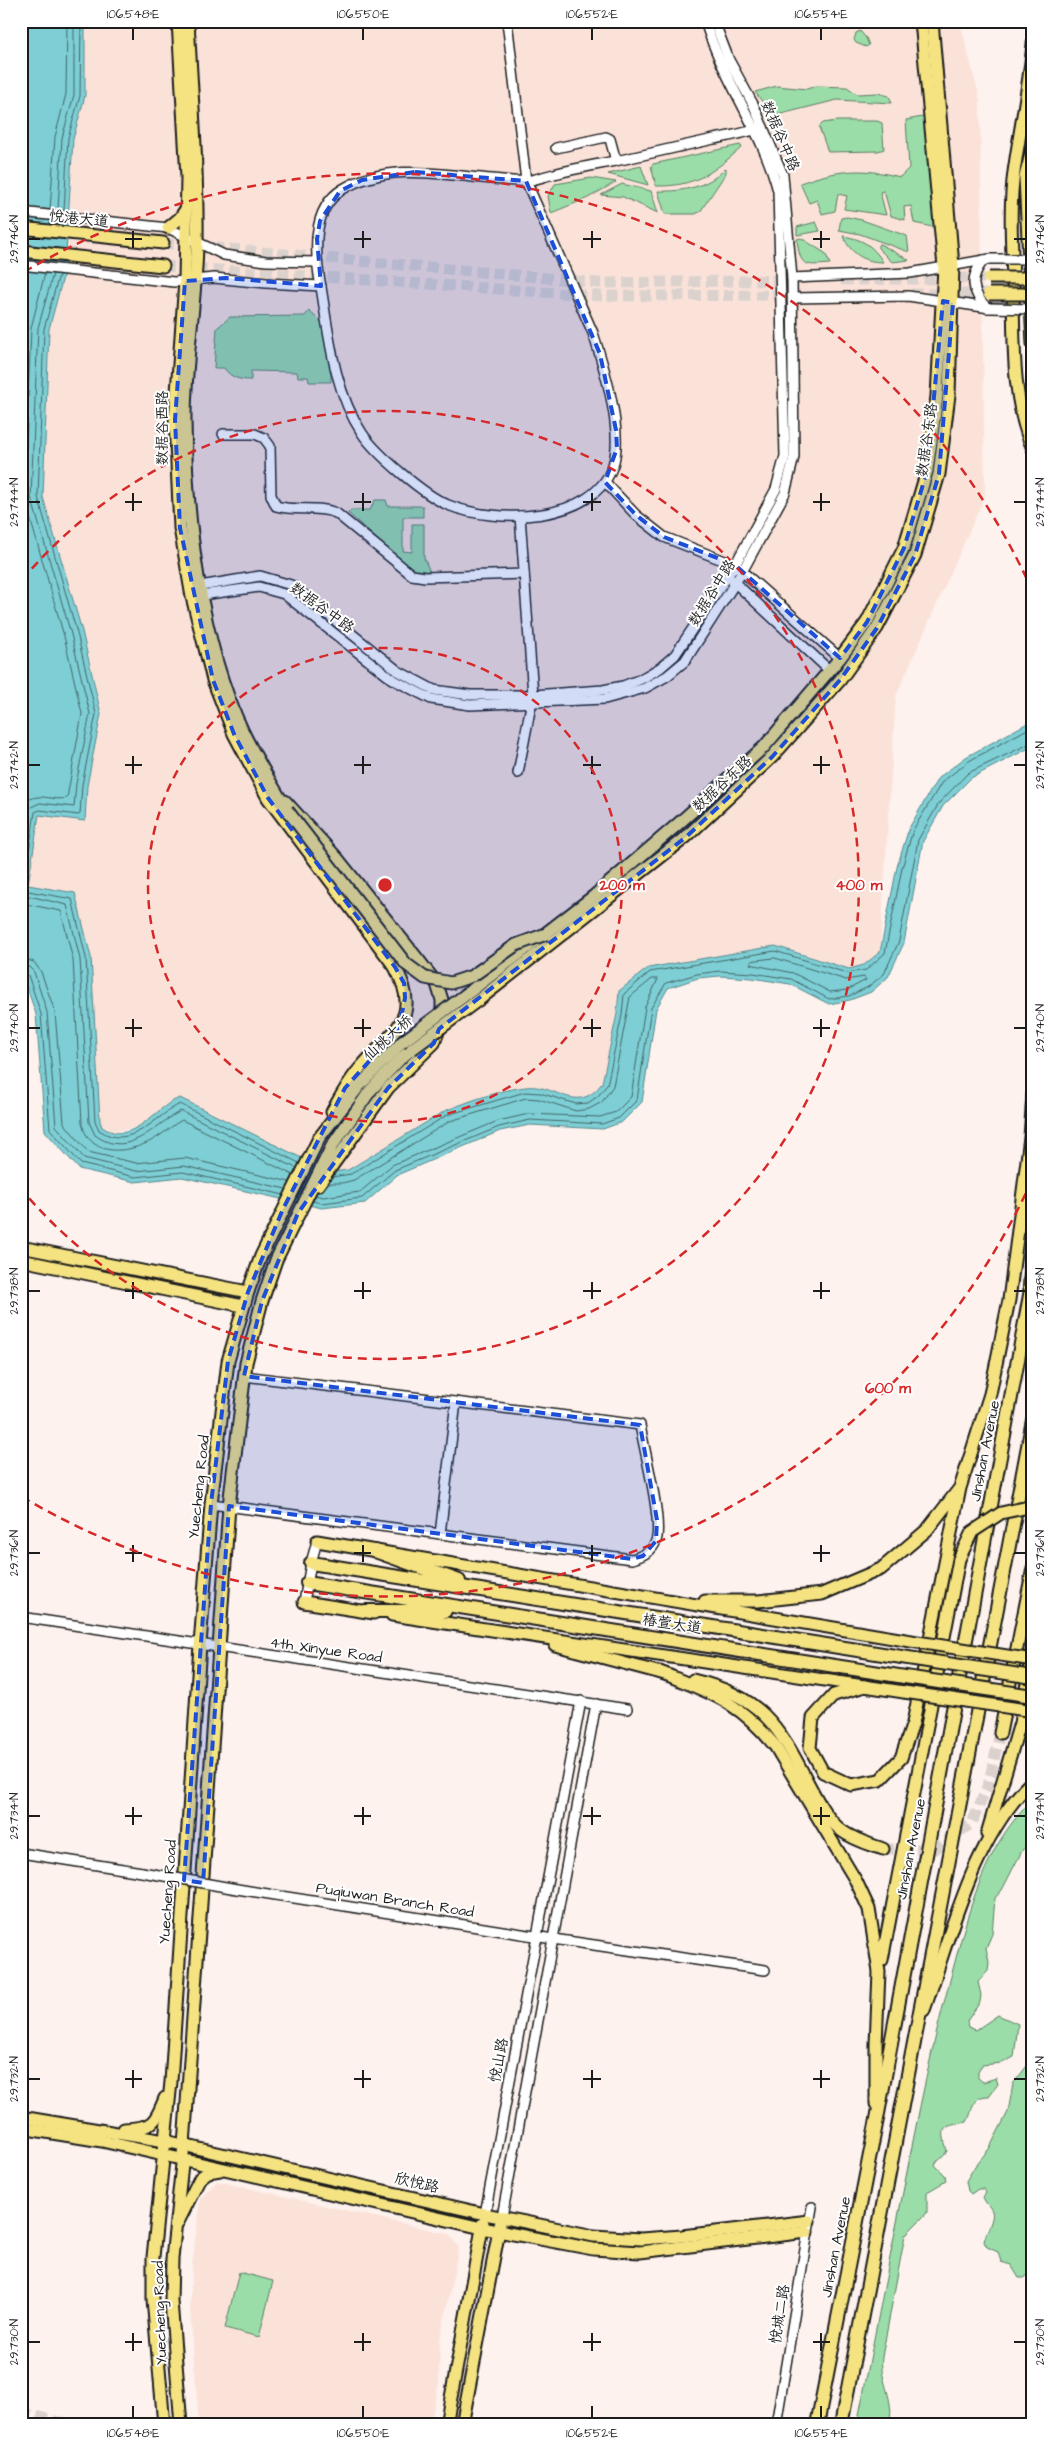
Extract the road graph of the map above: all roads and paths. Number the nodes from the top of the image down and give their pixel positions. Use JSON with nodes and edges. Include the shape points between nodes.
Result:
{"nodes":[{"id":1,"x":178,"y":21,"type":"edge"},
{"id":2,"x":188,"y":21,"type":"edge"},
{"id":3,"x":507,"y":21,"type":"edge"},
{"id":4,"x":705,"y":21,"type":"edge"},
{"id":5,"x":714,"y":21,"type":"edge"},
{"id":6,"x":921,"y":21,"type":"edge"},
{"id":7,"x":932,"y":21,"type":"edge"},
{"id":8,"x":1033,"y":44,"type":"edge"},
{"id":9,"x":758,"y":129,"type":"junction"},
{"id":10,"x":1033,"y":147,"type":"edge"},
{"id":11,"x":556,"y":148,"type":"dead end"},
{"id":12,"x":616,"y":161,"type":"junction"},
{"id":13,"x":526,"y":181,"type":"junction"},
{"id":14,"x":186,"y":207,"type":"junction"},
{"id":15,"x":21,"y":212,"type":"edge"},
{"id":16,"x":163,"y":227,"type":"junction"},
{"id":17,"x":21,"y":228,"type":"edge"},
{"id":18,"x":186,"y":237,"type":"junction"},
{"id":19,"x":163,"y":243,"type":"tunnel mouth"},
{"id":20,"x":197,"y":243,"type":"junction"},
{"id":21,"x":21,"y":251,"type":"edge"},
{"id":22,"x":987,"y":260,"type":"junction"},
{"id":23,"x":1033,"y":260,"type":"edge"},
{"id":24,"x":317,"y":262,"type":"junction"},
{"id":25,"x":21,"y":265,"type":"edge"},
{"id":26,"x":163,"y":266,"type":"tunnel mouth"},
{"id":27,"x":948,"y":266,"type":"junction"},
{"id":28,"x":792,"y":278,"type":"junction"},
{"id":29,"x":989,"y":278,"type":"tunnel mouth"},
{"id":30,"x":1033,"y":278,"type":"edge"},
{"id":31,"x":190,"y":281,"type":"junction"},
{"id":32,"x":320,"y":286,"type":"junction"},
{"id":33,"x":989,"y":294,"type":"tunnel mouth"},
{"id":34,"x":1033,"y":294,"type":"edge"},
{"id":35,"x":793,"y":298,"type":"junction"},
{"id":36,"x":948,"y":302,"type":"junction"},
{"id":37,"x":988,"y":308,"type":"junction"},
{"id":38,"x":1033,"y":309,"type":"edge"},
{"id":39,"x":1033,"y":344,"type":"edge"},
{"id":40,"x":223,"y":434,"type":"dead end"},
{"id":41,"x":1033,"y":449,"type":"edge"},
{"id":42,"x":605,"y":482,"type":"junction"},
{"id":43,"x":520,"y":516,"type":"junction"},
{"id":44,"x":735,"y":565,"type":"junction"},
{"id":45,"x":742,"y":572,"type":"junction"},
{"id":46,"x":524,"y":574,"type":"junction"},
{"id":47,"x":728,"y":576,"type":"junction"},
{"id":48,"x":736,"y":583,"type":"junction"},
{"id":49,"x":196,"y":591,"type":"junction"},
{"id":50,"x":840,"y":658,"type":"junction"},
{"id":51,"x":829,"y":670,"type":"junction"},
{"id":52,"x":533,"y":699,"type":"junction"},
{"id":53,"x":518,"y":773,"type":"dead end"},
{"id":54,"x":286,"y":811,"type":"junction"},
{"id":55,"x":678,"y":824,"type":"joint"},
{"id":56,"x":686,"y":838,"type":"joint"},
{"id":57,"x":546,"y":934,"type":"junction"},
{"id":58,"x":1033,"y":1094,"type":"edge"},
{"id":59,"x":319,"y":1138,"type":"junction"},
{"id":60,"x":298,"y":1213,"type":"junction"},
{"id":61,"x":1033,"y":1240,"type":"edge"},
{"id":62,"x":21,"y":1247,"type":"edge"},
{"id":63,"x":21,"y":1260,"type":"edge"},
{"id":64,"x":1033,"y":1279,"type":"edge"},
{"id":65,"x":248,"y":1292,"type":"junction"},
{"id":66,"x":1030,"y":1302,"type":"junction"},
{"id":67,"x":243,"y":1306,"type":"junction"},
{"id":68,"x":228,"y":1361,"type":"joint"},
{"id":69,"x":246,"y":1363,"type":"joint"},
{"id":70,"x":244,"y":1376,"type":"junction"},
{"id":71,"x":456,"y":1402,"type":"junction"},
{"id":72,"x":1033,"y":1420,"type":"edge"},
{"id":73,"x":960,"y":1488,"type":"junction"},
{"id":74,"x":212,"y":1504,"type":"junction"},
{"id":75,"x":229,"y":1506,"type":"junction"},
{"id":76,"x":1033,"y":1506,"type":"edge"},
{"id":77,"x":440,"y":1534,"type":"junction"},
{"id":78,"x":317,"y":1541,"type":"joint"},
{"id":79,"x":375,"y":1551,"type":"junction"},
{"id":80,"x":311,"y":1563,"type":"junction"},
{"id":81,"x":1033,"y":1568,"type":"edge"},
{"id":82,"x":307,"y":1583,"type":"junction"},
{"id":83,"x":488,"y":1592,"type":"junction"},
{"id":84,"x":304,"y":1602,"type":"joint"},
{"id":85,"x":676,"y":1602,"type":"junction"},
{"id":86,"x":365,"y":1611,"type":"junction"},
{"id":87,"x":485,"y":1611,"type":"junction"},
{"id":88,"x":21,"y":1617,"type":"edge"},
{"id":89,"x":508,"y":1632,"type":"junction"},
{"id":90,"x":200,"y":1645,"type":"junction"},
{"id":91,"x":1033,"y":1647,"type":"edge"},
{"id":92,"x":219,"y":1648,"type":"junction"},
{"id":93,"x":1033,"y":1660,"type":"edge"},
{"id":94,"x":660,"y":1672,"type":"junction"},
{"id":95,"x":1033,"y":1676,"type":"edge"},
{"id":96,"x":865,"y":1686,"type":"junction"},
{"id":97,"x":1033,"y":1696,"type":"edge"},
{"id":98,"x":581,"y":1701,"type":"junction"},
{"id":99,"x":596,"y":1704,"type":"junction"},
{"id":100,"x":627,"y":1709,"type":"dead end"},
{"id":101,"x":1033,"y":1711,"type":"edge"},
{"id":102,"x":1000,"y":1733,"type":"tunnel mouth"},
{"id":103,"x":1033,"y":1780,"type":"edge"},
{"id":104,"x":883,"y":1849,"type":"tunnel mouth"},
{"id":105,"x":21,"y":1853,"type":"edge"},
{"id":106,"x":977,"y":1864,"type":"junction"},
{"id":107,"x":538,"y":1937,"type":"junction"},
{"id":108,"x":553,"y":1939,"type":"junction"},
{"id":109,"x":765,"y":1970,"type":"dead end"},
{"id":110,"x":880,"y":1972,"type":"junction"},
{"id":111,"x":917,"y":2031,"type":"junction"},
{"id":112,"x":171,"y":2082,"type":"junction"},
{"id":113,"x":21,"y":2117,"type":"edge"},
{"id":114,"x":877,"y":2119,"type":"junction"},
{"id":115,"x":21,"y":2128,"type":"edge"},
{"id":116,"x":100,"y":2131,"type":"junction"},
{"id":117,"x":165,"y":2141,"type":"junction"},
{"id":118,"x":184,"y":2146,"type":"junction"},
{"id":119,"x":164,"y":2154,"type":"junction"},
{"id":120,"x":182,"y":2159,"type":"junction"},
{"id":121,"x":223,"y":2169,"type":"junction"},
{"id":122,"x":812,"y":2207,"type":"dead end"},
{"id":123,"x":485,"y":2214,"type":"junction"},
{"id":124,"x":502,"y":2217,"type":"junction"},
{"id":125,"x":808,"y":2227,"type":"junction"},
{"id":126,"x":175,"y":2228,"type":"junction"},
{"id":127,"x":482,"y":2228,"type":"junction"},
{"id":128,"x":499,"y":2232,"type":"junction"},
{"id":129,"x":164,"y":2425,"type":"edge"},
{"id":130,"x":180,"y":2425,"type":"edge"},
{"id":131,"x":446,"y":2425,"type":"edge"},
{"id":132,"x":462,"y":2425,"type":"edge"},
{"id":133,"x":776,"y":2425,"type":"edge"},
{"id":134,"x":817,"y":2425,"type":"edge"},
{"id":135,"x":842,"y":2425,"type":"edge"}],
"edges":[{"from":1,"to":14,"type":"main road","name":"数据谷西路"},
{"from":2,"to":20,"type":"main road","name":"数据谷西路","via":[[197,176]]},
{"from":3,"to":13,"type":"street"},
{"from":4,"to":9,"type":"street","name":"数据谷中路","via":[[722,66]]},
{"from":5,"to":9,"type":"street","name":"数据谷中路"},
{"from":6,"to":27,"type":"main road","name":"数据谷东路"},
{"from":7,"to":27,"type":"main road","name":"数据谷东路"},
{"from":8,"to":41,"type":"main road","via":[[1014,174],[1011,220],[1020,408]]},
{"from":9,"to":12,"type":"street"},
{"from":9,"to":28,"type":"street","name":"数据谷中路","via":[[783,175]]},
{"from":9,"to":44,"type":"street","name":"数据谷中路","via":[[779,201],[785,456],[776,489]]},
{"from":10,"to":39,"type":"main road","bridge":true,"via":[[1025,177]]},
{"from":11,"to":12,"type":"street","via":[[606,137],[610,140]]},
{"from":12,"to":13,"type":"street"},
{"from":13,"to":24,"type":"street","via":[[415,172],[382,174],[362,180],[340,191],[328,204],[316,238]]},
{"from":13,"to":42,"type":"street","via":[[600,354],[617,448]]},
{"from":14,"to":16,"type":"main road","via":[[180,218]]},
{"from":14,"to":18,"type":"main road","name":"数据谷西路"},
{"from":15,"to":16,"type":"street"},
{"from":16,"to":18,"type":"street"},
{"from":17,"to":19,"type":"main road","name":"悦港大道"},
{"from":18,"to":20,"type":"street"},
{"from":18,"to":31,"type":"main road","name":"数据谷西路"},
{"from":20,"to":24,"type":"street","via":[[224,255],[266,261]]},
{"from":20,"to":31,"type":"main road","name":"数据谷西路"},
{"from":21,"to":26,"type":"main road"},
{"from":22,"to":23,"type":"street","bridge":true},
{"from":22,"to":27,"type":"street"},
{"from":22,"to":37,"type":"street","via":[[975,272],[973,282],[977,297]]},
{"from":24,"to":32,"type":"street"},
{"from":25,"to":31,"type":"street"},
{"from":27,"to":28,"type":"street","via":[[910,273]]},
{"from":27,"to":36,"type":"main road","name":"数据谷东路"},
{"from":28,"to":35,"type":"street","name":"数据谷中路"},
{"from":29,"to":30,"type":"main road","bridge":true},
{"from":31,"to":32,"type":"street","via":[[226,278],[266,284]]},
{"from":31,"to":49,"type":"main road","name":"数据谷西路","via":[[174,420],[180,528]]},
{"from":32,"to":43,"type":"street","via":[[339,383],[348,409],[376,449],[430,496],[467,511]]},
{"from":33,"to":34,"type":"main road","bridge":true},
{"from":35,"to":36,"type":"street","via":[[908,296]]},
{"from":35,"to":45,"type":"street","name":"数据谷中路","via":[[794,457],[786,493]]},
{"from":36,"to":37,"type":"street"},
{"from":36,"to":50,"type":"main road","name":"数据谷东路","via":[[927,471],[904,548],[867,622]]},
{"from":36,"to":56,"type":"main road","name":"数据谷东路","via":[[948,395],[939,474],[915,555],[877,628],[840,680],[772,757]]},
{"from":37,"to":38,"type":"street","bridge":true},
{"from":40,"to":46,"type":"street","via":[[255,434],[270,446],[270,495],[276,506],[287,509],[325,508],[336,513],[412,575]]},
{"from":42,"to":43,"type":"street","via":[[564,510]]},
{"from":42,"to":44,"type":"street","via":[[636,515],[664,537]]},
{"from":43,"to":46,"type":"street"},
{"from":44,"to":45,"type":"street"},
{"from":44,"to":47,"type":"street","name":"数据谷中路"},
{"from":45,"to":48,"type":"street","name":"数据谷中路"},
{"from":45,"to":50,"type":"street"},
{"from":46,"to":52,"type":"street"},
{"from":47,"to":48,"type":"street"},
{"from":47,"to":52,"type":"street","name":"数据谷中路","via":[[675,655],[660,668],[623,686]]},
{"from":48,"to":51,"type":"street"},
{"from":48,"to":52,"type":"street","name":"数据谷中路","via":[[685,661],[645,688],[605,699]]},
{"from":49,"to":52,"type":"street","name":"数据谷中路","via":[[259,587],[284,594],[392,679],[432,699],[470,705]]},
{"from":49,"to":54,"type":"main road","name":"数据谷西路","via":[[243,732]]},
{"from":49,"to":54,"type":"main road","name":"数据谷西路","via":[[213,680],[234,734],[268,798]]},
{"from":50,"to":51,"type":"main road","name":"数据谷东路"},
{"from":51,"to":55,"type":"main road","name":"数据谷东路","via":[[764,747]]},
{"from":52,"to":53,"type":"street"},
{"from":54,"to":57,"type":"main road","bridge":true,"via":[[406,964],[425,978],[451,983],[472,976],[516,945]]},
{"from":54,"to":59,"type":"main road","via":[[404,983],[405,1012],[399,1028],[344,1088]]},
{"from":54,"to":60,"type":"main road","bridge":true,"via":[[337,858],[437,984],[442,1000],[442,1021],[434,1043],[388,1088]]},
{"from":55,"to":57,"type":"main road","name":"仙桃大桥"},
{"from":56,"to":60,"type":"main road","name":"仙桃大桥","bridge":true,"via":[[401,1058],[370,1091],[332,1146]]},
{"from":57,"to":59,"type":"main road","name":"仙桃大桥","bridge":true,"via":[[401,1043],[360,1085]]},
{"from":58,"to":73,"type":"main road","via":[[1009,1300],[990,1394]]},
{"from":59,"to":65,"type":"main road","name":"仙桃大桥","via":[[276,1225]]},
{"from":60,"to":69,"type":"main road","name":"仙桃大桥","via":[[262,1300]]},
{"from":61,"to":66,"type":"highway"},
{"from":62,"to":65,"type":"main road"},
{"from":63,"to":67,"type":"main road"},
{"from":64,"to":66,"type":"highway","name":"Jinshan Avenue"},
{"from":65,"to":67,"type":"main road","name":"仙桃大桥"},
{"from":66,"to":114,"type":"highway","name":"Jinshan Avenue"},
{"from":67,"to":68,"type":"main road","name":"仙桃大桥"},
{"from":68,"to":74,"type":"main road","name":"Yuecheng Road"},
{"from":69,"to":70,"type":"main road","name":"Yuecheng Road"},
{"from":70,"to":71,"type":"street"},
{"from":70,"to":75,"type":"main road","name":"Yuecheng Road"},
{"from":71,"to":77,"type":"street"},
{"from":71,"to":77,"type":"street","via":[[640,1425],[658,1531],[651,1550],[632,1559]]},
{"from":72,"to":111,"type":"highway"},
{"from":73,"to":85,"type":"main road","via":[[927,1530],[881,1569],[822,1594]]},
{"from":73,"to":96,"type":"main road","via":[[913,1723],[901,1758],[880,1780],[851,1785],[823,1772],[810,1748],[813,1718],[834,1695]]},
{"from":74,"to":75,"type":"street"},
{"from":74,"to":90,"type":"main road","name":"Yuecheng Road"},
{"from":75,"to":77,"type":"street"},
{"from":75,"to":92,"type":"main road","name":"Yuecheng Road"},
{"from":76,"to":110,"type":"main road","bridge":true,"via":[[1001,1512],[972,1532],[958,1559]]},
{"from":78,"to":79,"type":"main road"},
{"from":78,"to":80,"type":"street"},
{"from":79,"to":83,"type":"highway"},
{"from":79,"to":85,"type":"main road"},
{"from":80,"to":82,"type":"street"},
{"from":80,"to":83,"type":"highway","name":"椿萱大道"},
{"from":81,"to":102,"type":"main road"},
{"from":82,"to":84,"type":"street"},
{"from":82,"to":87,"type":"highway","name":"椿萱大道"},
{"from":83,"to":95,"type":"highway","name":"椿萱大道","bridge":true},
{"from":84,"to":86,"type":"main road"},
{"from":85,"to":93,"type":"main road","bridge":true},
{"from":86,"to":87,"type":"highway"},
{"from":86,"to":89,"type":"main road"},
{"from":87,"to":97,"type":"highway","name":"椿萱大道","bridge":true},
{"from":88,"to":90,"type":"street","name":"4th Xinyue Road"},
{"from":89,"to":94,"type":"main road"},
{"from":89,"to":96,"type":"main road"},
{"from":90,"to":92,"type":"street","name":"4th Xinyue Road"},
{"from":90,"to":112,"type":"main road","name":"Yuecheng Road"},
{"from":91,"to":106,"type":"main road","via":[[1020,1723]]},
{"from":92,"to":98,"type":"street","name":"4th Xinyue Road"},
{"from":92,"to":118,"type":"main road","name":"Yuecheng Road"},
{"from":94,"to":104,"type":"main road","via":[[713,1684],[741,1696],[764,1713],[783,1736],[827,1815],[840,1830]]},
{"from":94,"to":110,"type":"main road","via":[[736,1707],[775,1746],[856,1881],[869,1909]]},
{"from":96,"to":101,"type":"main road","bridge":true},
{"from":98,"to":99,"type":"street","name":"4th Xinyue Road"},
{"from":98,"to":107,"type":"street","name":"悦山路"},
{"from":99,"to":100,"type":"street","name":"4th Xinyue Road"},
{"from":99,"to":108,"type":"street","name":"悦山路"},
{"from":103,"to":106,"type":"main road","via":[[1003,1816]]},
{"from":105,"to":107,"type":"street","name":"Puqiuwan Branch Road","bridge":true},
{"from":106,"to":111,"type":"main road"},
{"from":107,"to":108,"type":"street","name":"Puqiuwan Branch Road"},
{"from":107,"to":123,"type":"street","name":"悦山路"},
{"from":108,"to":109,"type":"street","name":"Puqiuwan Branch Road"},
{"from":108,"to":124,"type":"street","name":"悦山路"},
{"from":110,"to":114,"type":"main road","via":[[876,2044]]},
{"from":111,"to":135,"type":"highway"},
{"from":112,"to":116,"type":"main road","via":[[152,2124],[141,2129]]},
{"from":112,"to":117,"type":"main road","name":"Yuecheng Road"},
{"from":113,"to":116,"type":"main road","name":"欣悦路"},
{"from":114,"to":134,"type":"highway","name":"Jinshan Avenue"},
{"from":115,"to":119,"type":"main road","name":"欣悦路"},
{"from":116,"to":117,"type":"main road","name":"欣悦路"},
{"from":117,"to":118,"type":"main road","name":"欣悦路"},
{"from":117,"to":119,"type":"main road","name":"Yuecheng Road"},
{"from":118,"to":120,"type":"main road","name":"Yuecheng Road"},
{"from":118,"to":123,"type":"main road","name":"欣悦路"},
{"from":119,"to":120,"type":"main road","name":"欣悦路"},
{"from":119,"to":129,"type":"main road","name":"Yuecheng Road","via":[[153,2299]]},
{"from":120,"to":121,"type":"main road","name":"欣悦路"},
{"from":120,"to":126,"type":"main road","name":"Yuecheng Road"},
{"from":121,"to":126,"type":"main road","via":[[208,2172],[200,2178]]},
{"from":121,"to":127,"type":"main road","name":"欣悦路"},
{"from":122,"to":125,"type":"street","name":"悦城二路"},
{"from":123,"to":124,"type":"main road","name":"欣悦路"},
{"from":123,"to":127,"type":"main road","name":"悦山路"},
{"from":124,"to":125,"type":"main road","name":"欣悦路","via":[[594,2236],[641,2239]]},
{"from":124,"to":128,"type":"main road","name":"悦山路"},
{"from":125,"to":128,"type":"main road","name":"欣悦路","via":[[640,2252],[593,2249]]},
{"from":125,"to":133,"type":"street","name":"悦城二路"},
{"from":126,"to":130,"type":"main road","name":"Yuecheng Road","via":[[171,2301]]},
{"from":127,"to":128,"type":"main road","name":"欣悦路"},
{"from":127,"to":131,"type":"main road","name":"悦山路"},
{"from":128,"to":132,"type":"main road","name":"悦山路"}]}
